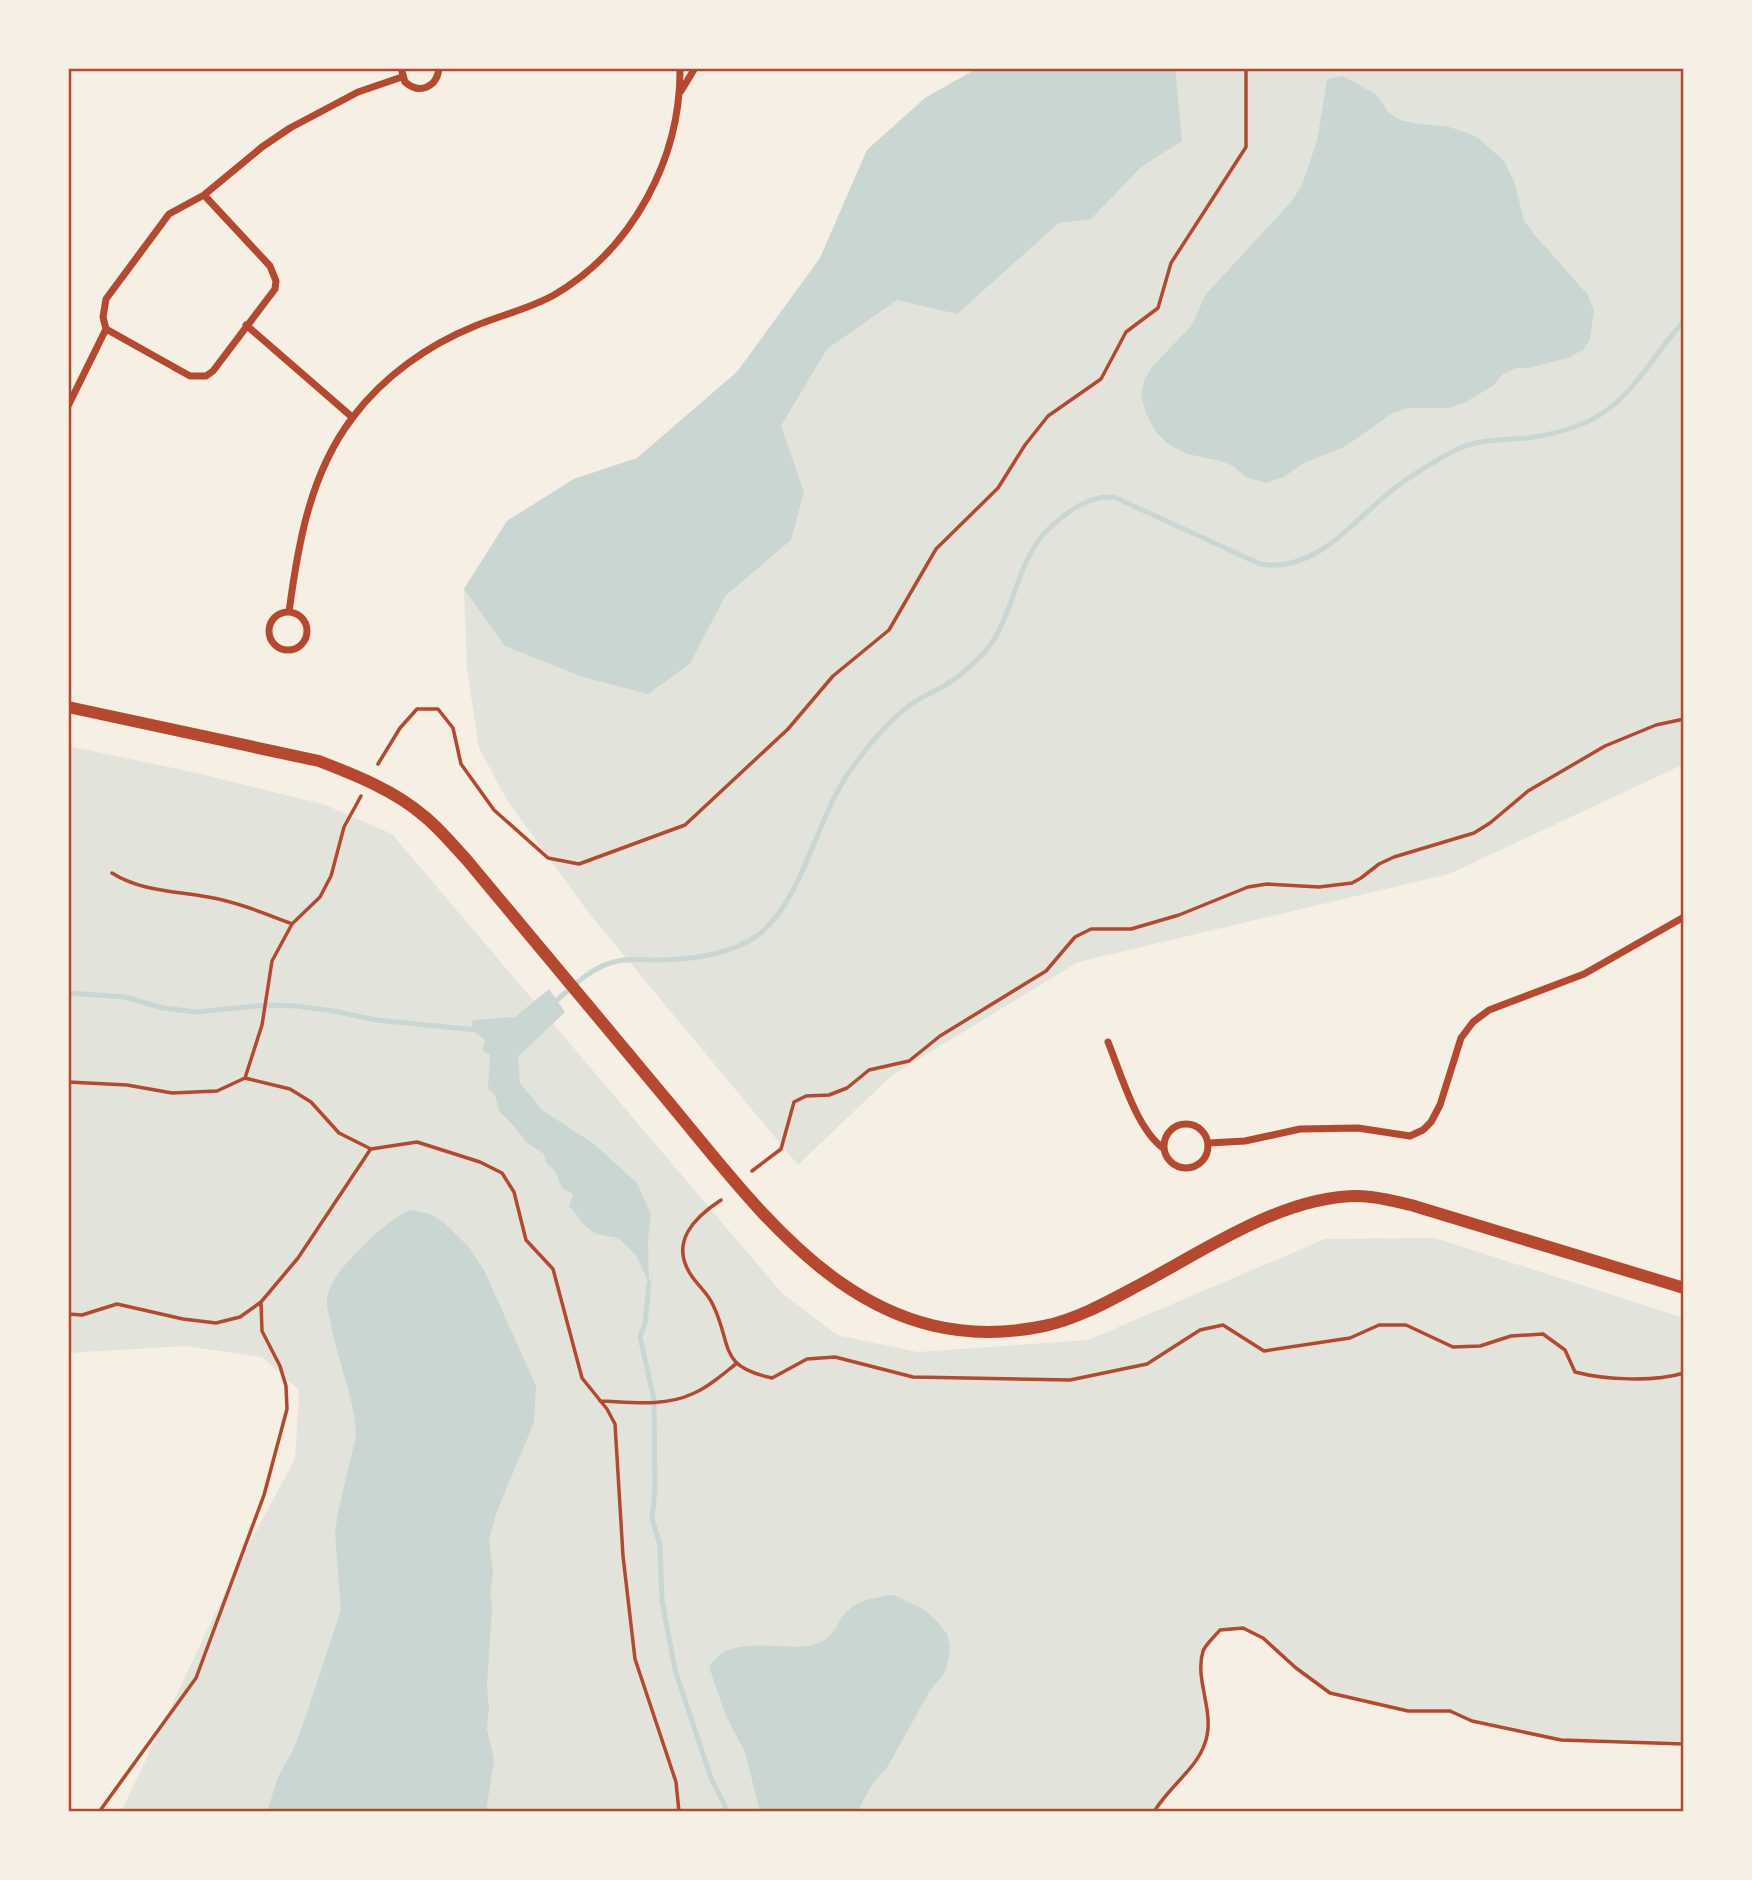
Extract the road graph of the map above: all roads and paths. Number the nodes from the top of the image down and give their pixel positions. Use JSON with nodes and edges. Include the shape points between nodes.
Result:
{"nodes":[{"id":1,"x":439,"y":68,"type":"edge"},
{"id":2,"x":680,"y":68,"type":"edge"},
{"id":3,"x":695,"y":68,"type":"edge"},
{"id":4,"x":1246,"y":68,"type":"edge"},
{"id":5,"x":401,"y":73,"type":"edge"},
{"id":6,"x":681,"y":92,"type":"junction"},
{"id":7,"x":204,"y":195,"type":"junction"},
{"id":8,"x":246,"y":325,"type":"junction"},
{"id":9,"x":106,"y":329,"type":"junction"},
{"id":10,"x":68,"y":406,"type":"edge"},
{"id":11,"x":352,"y":417,"type":"junction"},
{"id":12,"x":289,"y":612,"type":"junction"},
{"id":13,"x":68,"y":706,"type":"edge"},
{"id":14,"x":1684,"y":719,"type":"edge"},
{"id":15,"x":378,"y":764,"type":"dead end"},
{"id":16,"x":361,"y":796,"type":"dead end"},
{"id":17,"x":112,"y":873,"type":"dead end"},
{"id":18,"x":1684,"y":917,"type":"edge"},
{"id":19,"x":292,"y":924,"type":"junction"},
{"id":20,"x":1108,"y":1042,"type":"dead end"},
{"id":21,"x":245,"y":1077,"type":"junction"},
{"id":22,"x":68,"y":1082,"type":"edge"},
{"id":23,"x":1209,"y":1143,"type":"junction"},
{"id":24,"x":1163,"y":1148,"type":"junction"},
{"id":25,"x":371,"y":1149,"type":"junction"},
{"id":26,"x":752,"y":1171,"type":"dead end"},
{"id":27,"x":721,"y":1200,"type":"dead end"},
{"id":28,"x":1684,"y":1288,"type":"edge"},
{"id":29,"x":261,"y":1302,"type":"junction"},
{"id":30,"x":68,"y":1314,"type":"edge"},
{"id":31,"x":737,"y":1363,"type":"junction"},
{"id":32,"x":1684,"y":1373,"type":"edge"},
{"id":33,"x":600,"y":1401,"type":"junction"},
{"id":34,"x":1684,"y":1744,"type":"edge"},
{"id":35,"x":99,"y":1812,"type":"edge"},
{"id":36,"x":679,"y":1812,"type":"edge"},
{"id":37,"x":1154,"y":1812,"type":"edge"}],
"edges":[{"from":1,"to":5,"type":"street","via":[[434,82],[423,89],[410,87]]},
{"from":2,"to":6,"type":"street"},
{"from":3,"to":6,"type":"street"},
{"from":4,"to":15,"type":"path","via":[[1246,147],[1171,263],[1158,308],[1126,332],[1101,379],[1048,416],[998,488],[936,549],[888,630],[833,676],[788,729],[685,825],[579,864],[548,858],[494,810],[461,764],[453,728],[438,709],[417,709]]},
{"from":5,"to":7,"type":"street","via":[[290,128]]},
{"from":6,"to":11,"type":"street","via":[[670,145],[652,192],[604,255],[554,295],[425,351]]},
{"from":7,"to":8,"type":"street","via":[[274,272],[275,289]]},
{"from":7,"to":9,"type":"street","via":[[160,223],[106,299]]},
{"from":8,"to":9,"type":"street","via":[[212,371],[197,377]]},
{"from":8,"to":11,"type":"street"},
{"from":9,"to":10,"type":"street"},
{"from":11,"to":12,"type":"street","via":[[319,478],[307,512]]},
{"from":12,"to":12,"type":"street","via":[[277,615],[269,625],[274,644],[285,650],[302,644],[306,633],[304,621]]},
{"from":13,"to":28,"type":"street","via":[[307,758],[350,772],[425,816],[765,1217],[829,1276],[888,1311],[915,1321],[970,1330],[1044,1326],[1111,1300],[1274,1214],[1311,1201],[1359,1196],[1410,1205]]},
{"from":14,"to":26,"type":"path","via":[[1605,746],[1528,791],[1474,832],[1394,857],[1352,883],[1248,887],[1131,929],[1091,929],[1075,937],[1046,971],[940,1036],[909,1061],[869,1070],[848,1088],[794,1102],[780,1149]]},
{"from":16,"to":19,"type":"path","via":[[344,827],[331,876],[320,897]]},
{"from":17,"to":19,"type":"path","via":[[132,884],[254,908]]},
{"from":18,"to":23,"type":"street","via":[[1584,974],[1489,1010],[1472,1022],[1461,1038],[1436,1113],[1423,1130],[1410,1136],[1358,1128],[1300,1129]]},
{"from":19,"to":21,"type":"path","via":[[272,961],[262,1025]]},
{"from":20,"to":24,"type":"street","via":[[1140,1117]]},
{"from":21,"to":22,"type":"path","via":[[217,1091],[173,1093]]},
{"from":21,"to":25,"type":"path","via":[[290,1089],[311,1102],[339,1133]]},
{"from":23,"to":24,"type":"street","via":[[1203,1160],[1188,1168],[1172,1163]]},
{"from":23,"to":24,"type":"street","via":[[1200,1128],[1184,1123],[1168,1131]]},
{"from":25,"to":29,"type":"path","via":[[298,1258]]},
{"from":25,"to":33,"type":"path","via":[[418,1142],[502,1173],[514,1192],[526,1240],[553,1269],[582,1378]]},
{"from":27,"to":31,"type":"path","via":[[701,1213],[685,1233],[683,1253],[690,1274],[709,1295],[729,1355]]},
{"from":29,"to":30,"type":"path","via":[[240,1318],[216,1323],[117,1304],[82,1315]]},
{"from":29,"to":35,"type":"path","via":[[262,1331],[281,1366],[287,1409],[264,1496],[196,1678]]},
{"from":31,"to":32,"type":"path","via":[[751,1373],[772,1378],[807,1359],[835,1357],[912,1377],[1070,1380],[1147,1364],[1200,1330],[1223,1325],[1264,1351],[1350,1338],[1380,1325],[1406,1325],[1453,1348],[1543,1334],[1565,1350],[1575,1372],[1592,1377],[1668,1378]]},
{"from":31,"to":33,"type":"path","via":[[694,1393],[667,1401]]},
{"from":33,"to":36,"type":"path","via":[[615,1423],[635,1659],[676,1782]]},
{"from":34,"to":37,"type":"path","via":[[1561,1740],[1472,1721],[1450,1711],[1408,1711],[1330,1693],[1263,1638],[1243,1628],[1220,1630],[1203,1650],[1206,1742]]}]}
